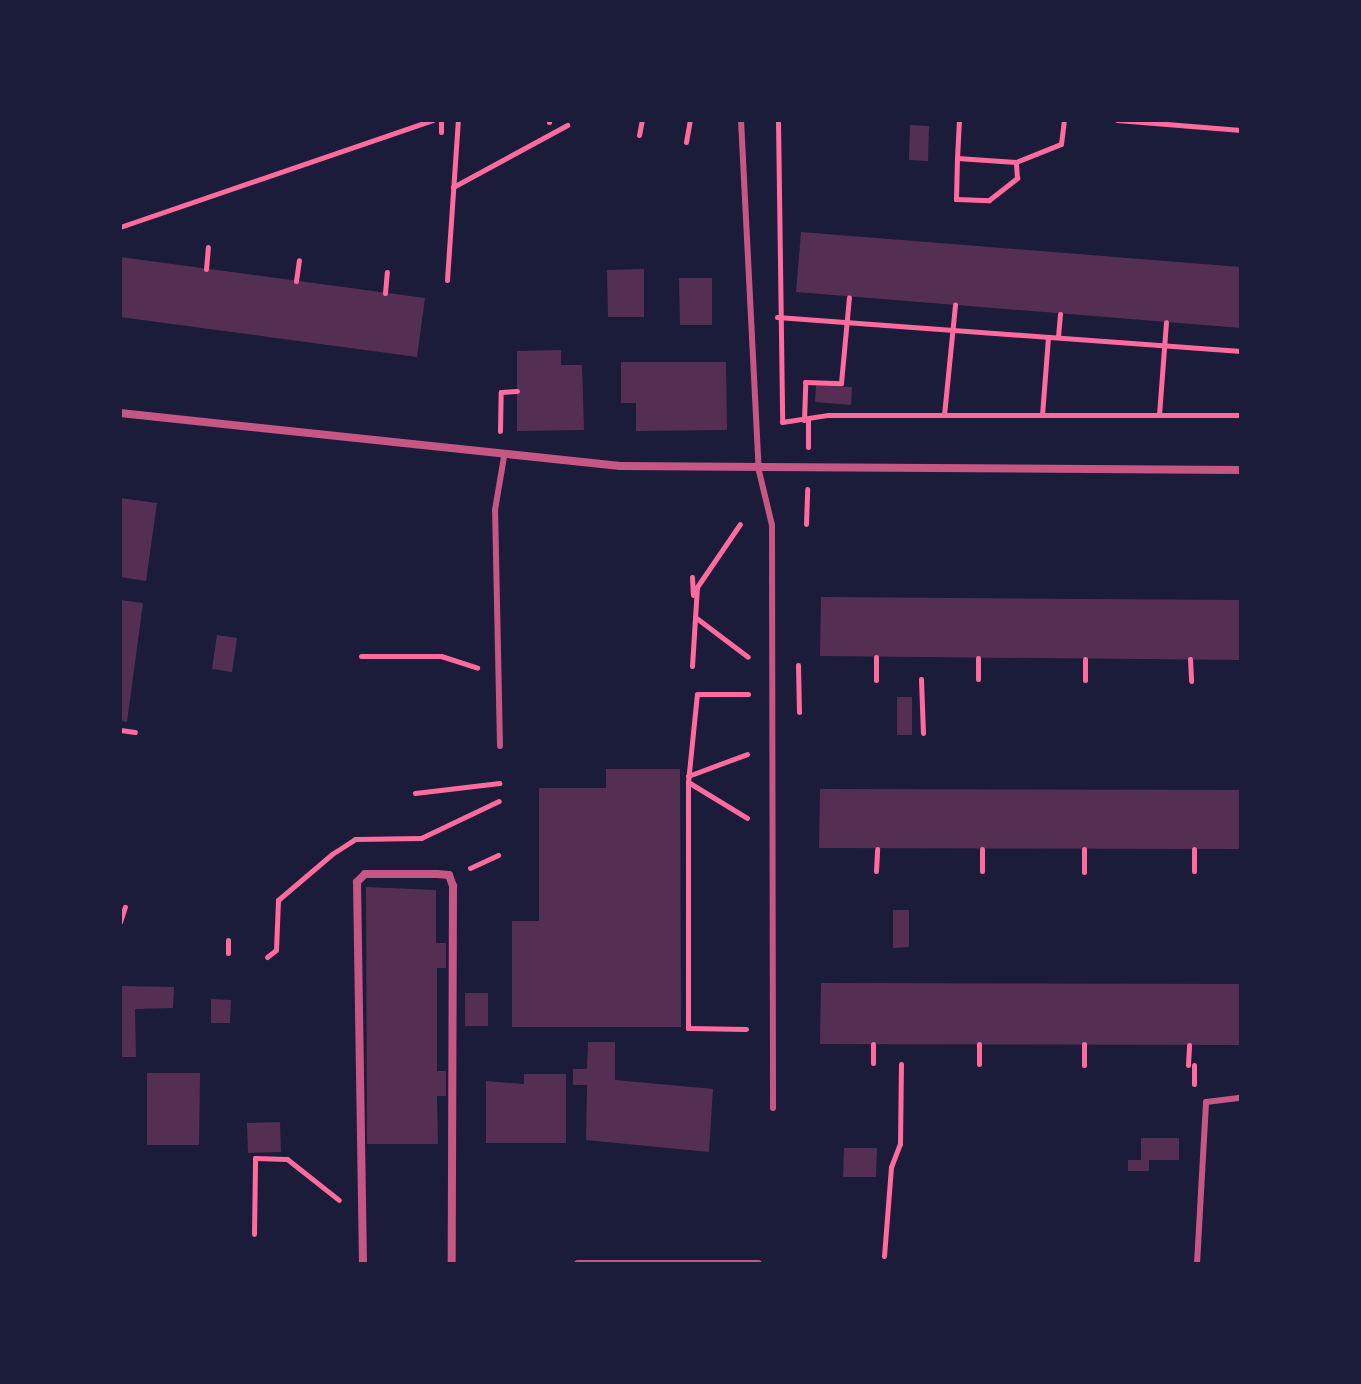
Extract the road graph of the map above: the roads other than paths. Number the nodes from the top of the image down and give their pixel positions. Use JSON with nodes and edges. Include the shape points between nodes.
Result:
{"nodes":[{"id":1,"x":741,"y":120,"type":"edge"},
{"id":2,"x":120,"y":413,"type":"edge"},
{"id":3,"x":504,"y":457,"type":"junction"},
{"id":4,"x":1241,"y":470,"type":"edge"},
{"id":5,"x":759,"y":471,"type":"junction"},
{"id":6,"x":500,"y":746,"type":"dead end"},
{"id":7,"x":1241,"y":1098,"type":"edge"},
{"id":8,"x":773,"y":1108,"type":"dead end"},
{"id":9,"x":363,"y":1264,"type":"edge"},
{"id":10,"x":452,"y":1264,"type":"edge"},
{"id":11,"x":578,"y":1264,"type":"edge"},
{"id":12,"x":758,"y":1264,"type":"edge"},
{"id":13,"x":1197,"y":1264,"type":"edge"}],
"edges":[{"from":1,"to":5,"type":"lane"},
{"from":2,"to":3,"type":"street"},
{"from":3,"to":5,"type":"street"},
{"from":3,"to":6,"type":"lane","via":[[495,510]]},
{"from":4,"to":5,"type":"street"},
{"from":5,"to":8,"type":"lane","via":[[772,525]]},
{"from":7,"to":13,"type":"lane","via":[[1206,1102]]},
{"from":9,"to":10,"type":"street","via":[[357,882],[365,874],[452,878]]},
{"from":11,"to":12,"type":"street"}]}
